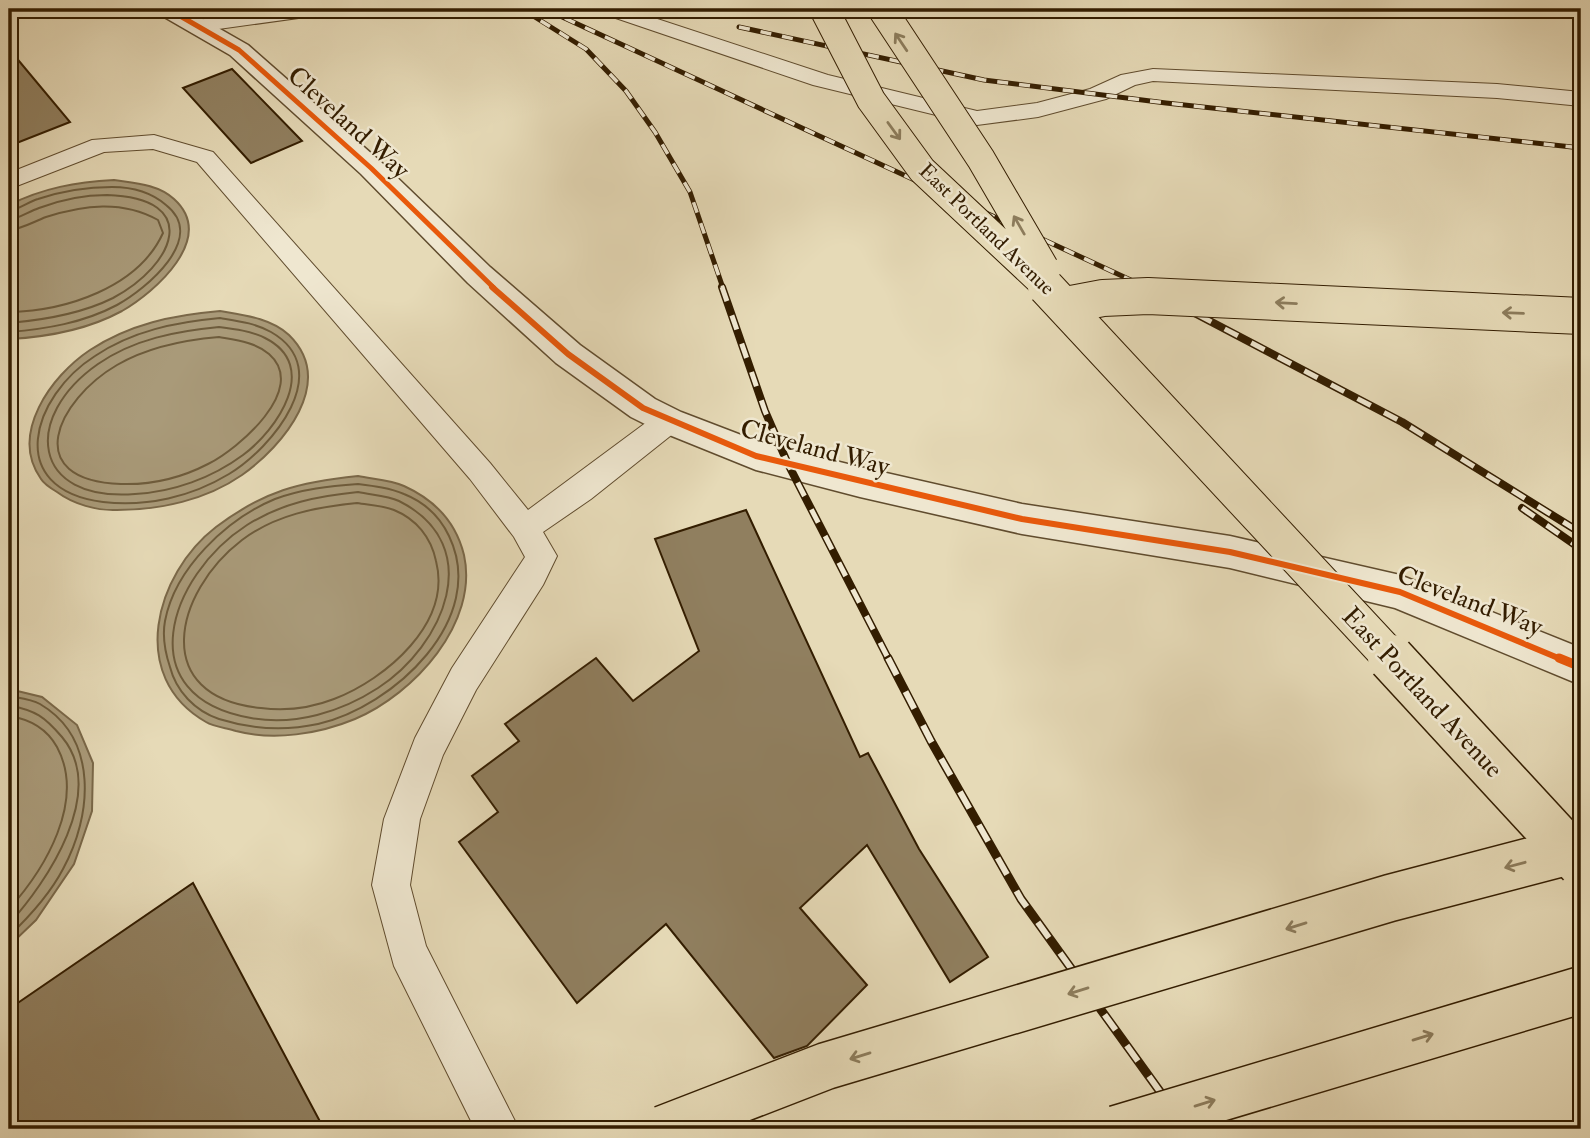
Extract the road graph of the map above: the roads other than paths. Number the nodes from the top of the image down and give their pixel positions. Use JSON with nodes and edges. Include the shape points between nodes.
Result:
{"nodes":[{"id":1,"x":168,"y":9,"type":"edge"},
{"id":2,"x":320,"y":9,"type":"edge"},
{"id":3,"x":608,"y":9,"type":"edge"},
{"id":4,"x":824,"y":9,"type":"edge"},
{"id":5,"x":882,"y":9,"type":"edge"},
{"id":6,"x":197,"y":26,"type":"junction"},
{"id":7,"x":1581,"y":99,"type":"edge"},
{"id":8,"x":9,"y":182,"type":"edge"},
{"id":9,"x":1066,"y":305,"type":"junction"},
{"id":10,"x":1581,"y":316,"type":"edge"},
{"id":11,"x":669,"y":421,"type":"junction"},
{"id":12,"x":525,"y":528,"type":"junction"},
{"id":13,"x":1581,"y":667,"type":"edge"},
{"id":14,"x":1581,"y":848,"type":"edge"},
{"id":15,"x":1581,"y":864,"type":"edge"},
{"id":16,"x":1581,"y":990,"type":"edge"},
{"id":17,"x":498,"y":1129,"type":"edge"},
{"id":18,"x":663,"y":1129,"type":"edge"},
{"id":19,"x":1116,"y":1129,"type":"edge"}],
"edges":[{"from":1,"to":6,"type":"street","name":"Cleveland Way"},
{"from":2,"to":6,"type":"lane"},
{"from":3,"to":7,"type":"lane","via":[[821,80],[976,118],[1038,110],[1153,75]]},
{"from":4,"to":9,"type":"main road","name":"East Portland Avenue","one_way":true,"bridge":true,"via":[[871,100],[922,170]]},
{"from":9,"to":5,"type":"main road","name":"East Portland Avenue","one_way":true,"bridge":true,"via":[[981,159]]},
{"from":6,"to":11,"type":"street","name":"Cleveland Way","via":[[250,59],[568,354],[643,408]]},
{"from":8,"to":12,"type":"lane","via":[[100,145],[154,142],[205,157]]},
{"from":10,"to":9,"type":"main road","one_way":true,"bridge":true,"via":[[1148,296]]},
{"from":9,"to":15,"type":"main road","name":"East Portland Avenue","bridge":true},
{"from":11,"to":12,"type":"lane"},
{"from":11,"to":13,"type":"street","name":"Cleveland Way","via":[[756,456],[860,482],[1022,519],[1230,552],[1400,592]]},
{"from":12,"to":17,"type":"lane","via":[[541,556],[464,678],[427,750],[402,819],[391,885],[408,952]]},
{"from":14,"to":18,"type":"main road","one_way":true,"bridge":true,"via":[[1390,898],[826,1066]]},
{"from":19,"to":16,"type":"main road","one_way":true,"bridge":true}]}
